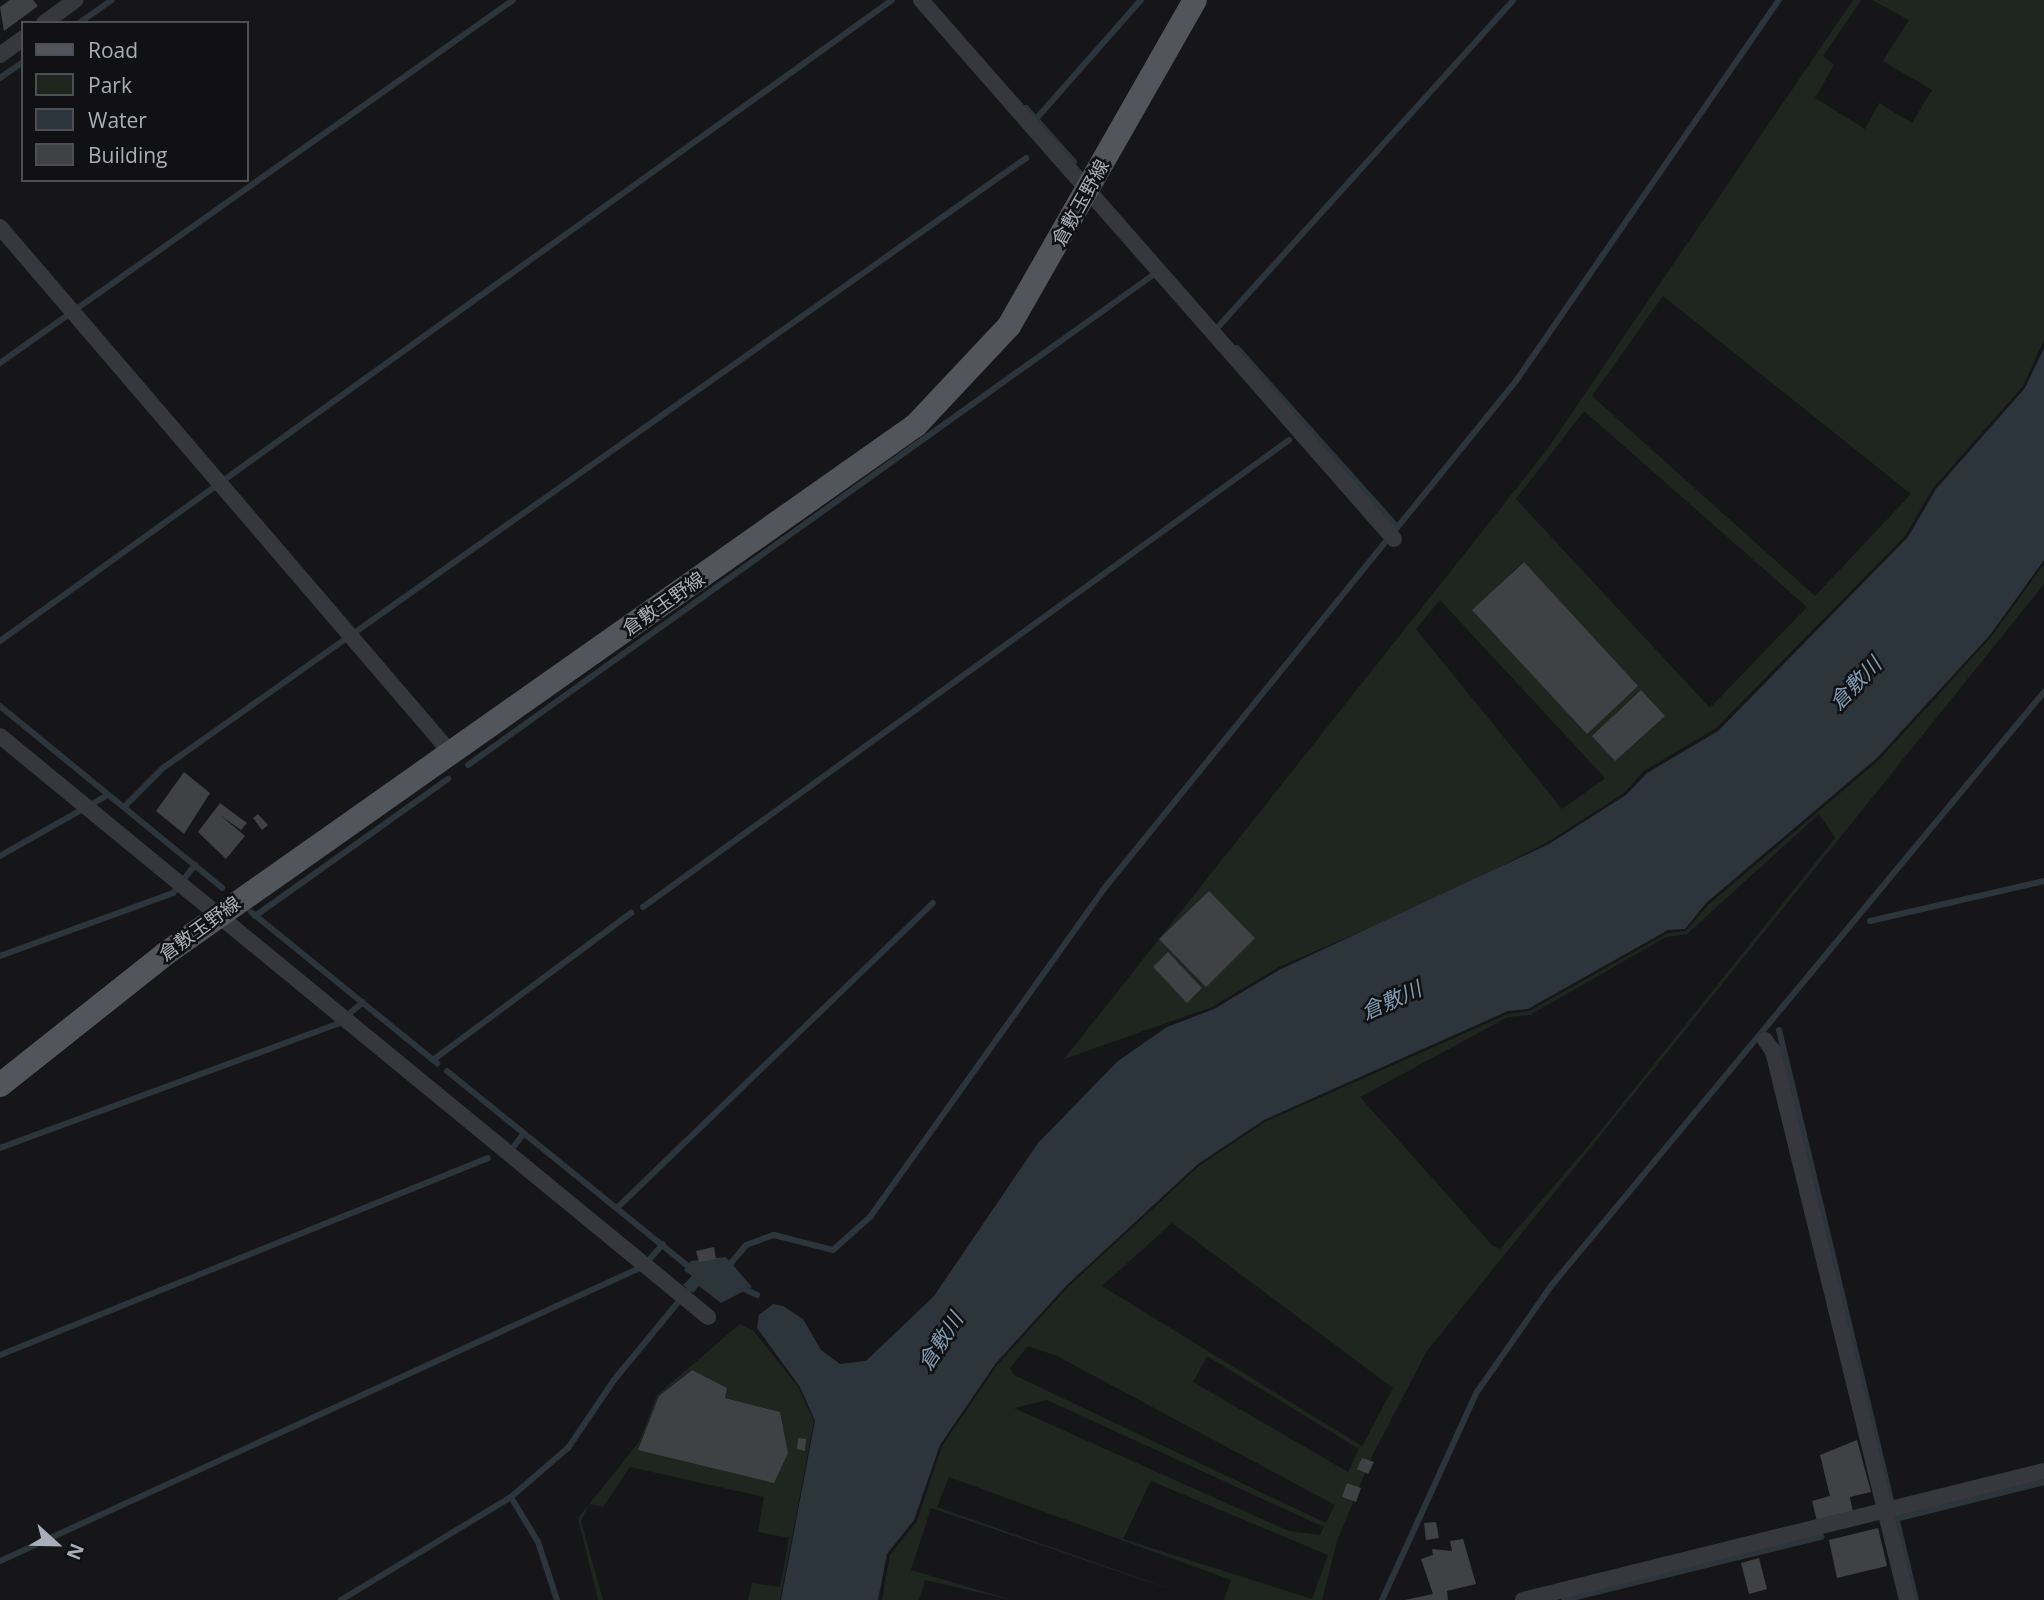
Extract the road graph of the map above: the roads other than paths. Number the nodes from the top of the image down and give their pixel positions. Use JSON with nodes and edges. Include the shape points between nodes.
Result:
{"nodes":[{"id":1,"x":76,"y":0,"type":"edge"},
{"id":2,"x":921,"y":0,"type":"edge"},
{"id":3,"x":1195,"y":0,"type":"edge"},
{"id":4,"x":47,"y":21,"type":"edge"},
{"id":5,"x":21,"y":39,"type":"edge"},
{"id":6,"x":0,"y":55,"type":"edge"},
{"id":7,"x":1088,"y":190,"type":"junction"},
{"id":8,"x":0,"y":227,"type":"edge"},
{"id":9,"x":1390,"y":534,"type":"dead end"},
{"id":10,"x":0,"y":736,"type":"edge"},
{"id":11,"x":451,"y":753,"type":"junction"},
{"id":12,"x":217,"y":916,"type":"junction"},
{"id":13,"x":1765,"y":1040,"type":"dead end"},
{"id":14,"x":0,"y":1085,"type":"edge"},
{"id":15,"x":708,"y":1317,"type":"dead end"},
{"id":16,"x":2044,"y":1471,"type":"edge"},
{"id":17,"x":1886,"y":1511,"type":"junction"},
{"id":18,"x":1523,"y":1600,"type":"edge"},
{"id":19,"x":1908,"y":1600,"type":"edge"}],
"edges":[{"from":1,"to":4,"type":"street"},
{"from":2,"to":7,"type":"street"},
{"from":3,"to":7,"type":"main road","name":"倉敷玉野線"},
{"from":5,"to":6,"type":"street"},
{"from":7,"to":9,"type":"street"},
{"from":7,"to":11,"type":"main road","name":"倉敷玉野線","via":[[1009,326],[916,425]]},
{"from":8,"to":11,"type":"street"},
{"from":10,"to":12,"type":"street"},
{"from":11,"to":12,"type":"main road","name":"倉敷玉野線"},
{"from":12,"to":14,"type":"main road","name":"倉敷玉野線"},
{"from":12,"to":15,"type":"street"},
{"from":13,"to":17,"type":"street","via":[[1773,1051]]},
{"from":16,"to":17,"type":"street"},
{"from":17,"to":18,"type":"street"},
{"from":17,"to":19,"type":"street"}]}
